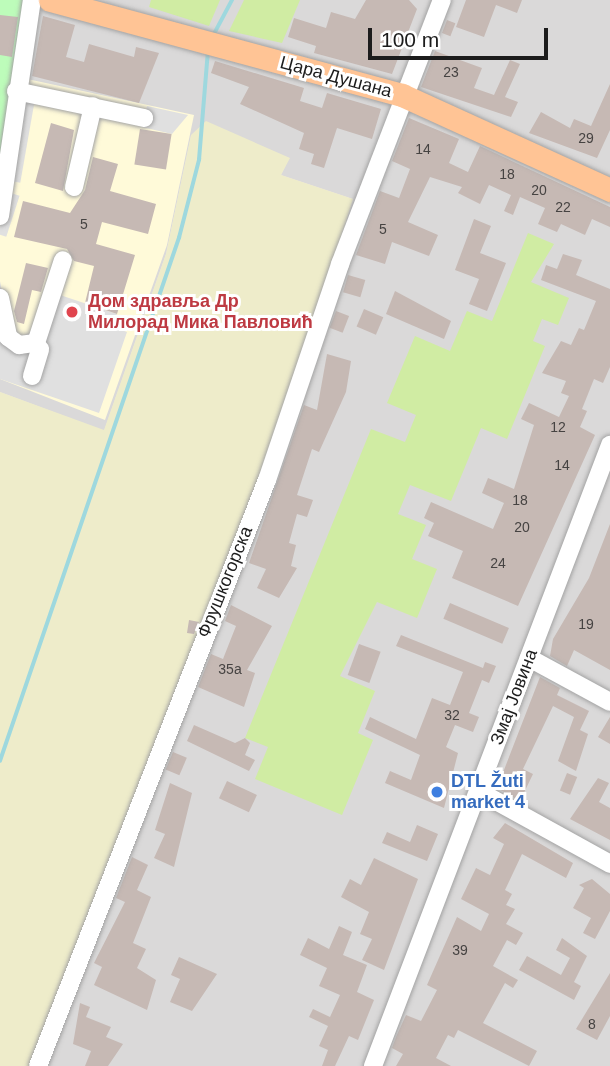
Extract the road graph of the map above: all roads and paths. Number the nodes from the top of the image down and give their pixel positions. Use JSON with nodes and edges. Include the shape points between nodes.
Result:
{"nodes":[{"id":1,"x":32,"y":0,"type":"edge"},
{"id":2,"x":50,"y":0,"type":"edge"},
{"id":3,"x":442,"y":0,"type":"edge"},
{"id":4,"x":16,"y":91,"type":"junction"},
{"id":5,"x":402,"y":95,"type":"junction"},
{"id":6,"x":93,"y":106,"type":"junction"},
{"id":7,"x":144,"y":118,"type":"dead end"},
{"id":8,"x":74,"y":187,"type":"dead end"},
{"id":9,"x":3,"y":188,"type":"edge"},
{"id":10,"x":610,"y":190,"type":"edge"},
{"id":11,"x":0,"y":216,"type":"edge"},
{"id":12,"x":63,"y":260,"type":"dead end"},
{"id":13,"x":0,"y":298,"type":"edge"},
{"id":14,"x":40,"y":349,"type":"dead end"},
{"id":15,"x":32,"y":376,"type":"dead end"},
{"id":16,"x":610,"y":445,"type":"edge"},
{"id":17,"x":529,"y":658,"type":"junction"},
{"id":18,"x":610,"y":702,"type":"edge"},
{"id":19,"x":478,"y":791,"type":"junction"},
{"id":20,"x":610,"y":864,"type":"edge"},
{"id":21,"x":38,"y":1066,"type":"edge"},
{"id":22,"x":373,"y":1066,"type":"edge"}],
"edges":[{"from":1,"to":4,"type":"street"},
{"from":2,"to":5,"type":"main road","name":"Цара Душана"},
{"from":3,"to":5,"type":"street","name":"Фрушкогорска"},
{"from":4,"to":6,"type":"street"},
{"from":4,"to":9,"type":"street"},
{"from":5,"to":10,"type":"main road","name":"Цара Душана"},
{"from":5,"to":21,"type":"street","name":"Фрушкогорска","via":[[267,480]]},
{"from":6,"to":7,"type":"street"},
{"from":6,"to":8,"type":"street"},
{"from":9,"to":11,"type":"street"},
{"from":12,"to":13,"type":"street","via":[[36,343],[19,345],[8,337]]},
{"from":14,"to":15,"type":"street"},
{"from":16,"to":17,"type":"street","name":"Змај Јовина"},
{"from":17,"to":18,"type":"street"},
{"from":17,"to":19,"type":"street","name":"Змај Јовина"},
{"from":19,"to":20,"type":"street"},
{"from":19,"to":22,"type":"street","name":"Змај Јовина"}]}
